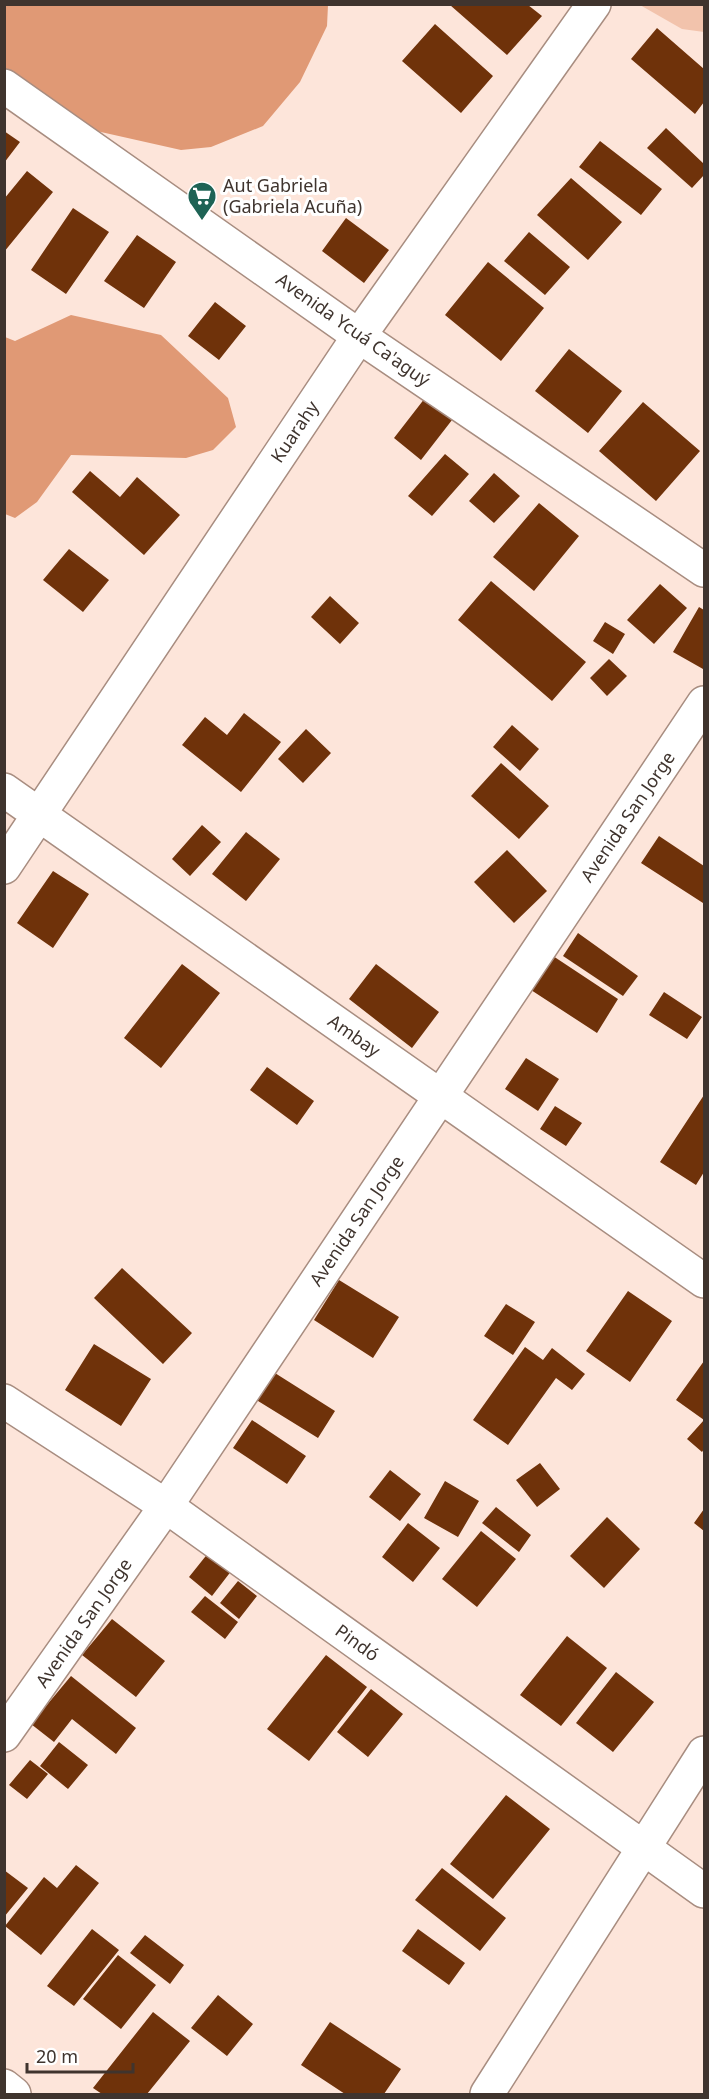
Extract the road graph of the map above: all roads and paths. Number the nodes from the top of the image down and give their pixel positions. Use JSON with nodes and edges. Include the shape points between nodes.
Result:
{"nodes":[{"id":1,"x":594,"y":4,"type":"edge"},
{"id":2,"x":4,"y":86,"type":"edge"},
{"id":3,"x":359,"y":336,"type":"junction"},
{"id":4,"x":705,"y":570,"type":"edge"},
{"id":5,"x":705,"y":703,"type":"edge"},
{"id":6,"x":4,"y":790,"type":"edge"},
{"id":7,"x":40,"y":814,"type":"junction"},
{"id":8,"x":4,"y":867,"type":"edge"},
{"id":9,"x":441,"y":1096,"type":"junction"},
{"id":10,"x":705,"y":1281,"type":"edge"},
{"id":11,"x":4,"y":1401,"type":"edge"},
{"id":12,"x":166,"y":1506,"type":"junction"},
{"id":13,"x":4,"y":1735,"type":"edge"},
{"id":14,"x":705,"y":1753,"type":"edge"},
{"id":15,"x":644,"y":1848,"type":"junction"},
{"id":16,"x":705,"y":1891,"type":"edge"},
{"id":17,"x":4,"y":2086,"type":"edge"},
{"id":18,"x":14,"y":2094,"type":"edge"},
{"id":19,"x":487,"y":2094,"type":"edge"}],
"edges":[{"from":1,"to":3,"type":"street","name":"Kuarahy"},
{"from":2,"to":3,"type":"street","name":"Avenida Ycuá Ca'aguý"},
{"from":3,"to":4,"type":"street","name":"Avenida Ycuá Ca'aguý"},
{"from":3,"to":7,"type":"street","name":"Kuarahy"},
{"from":5,"to":9,"type":"street","name":"Avenida San Jorge"},
{"from":6,"to":7,"type":"street","name":"Ambay"},
{"from":7,"to":8,"type":"street","name":"Kuarahy"},
{"from":7,"to":9,"type":"street","name":"Ambay"},
{"from":9,"to":10,"type":"street","name":"Ambay"},
{"from":9,"to":12,"type":"street","name":"Avenida San Jorge"},
{"from":11,"to":12,"type":"street","name":"Pindó"},
{"from":12,"to":13,"type":"street","name":"Avenida San Jorge"},
{"from":12,"to":15,"type":"street","name":"Pindó"},
{"from":14,"to":15,"type":"street"},
{"from":15,"to":16,"type":"street","name":"Pindó"},
{"from":15,"to":19,"type":"street"},
{"from":17,"to":18,"type":"street"}]}
